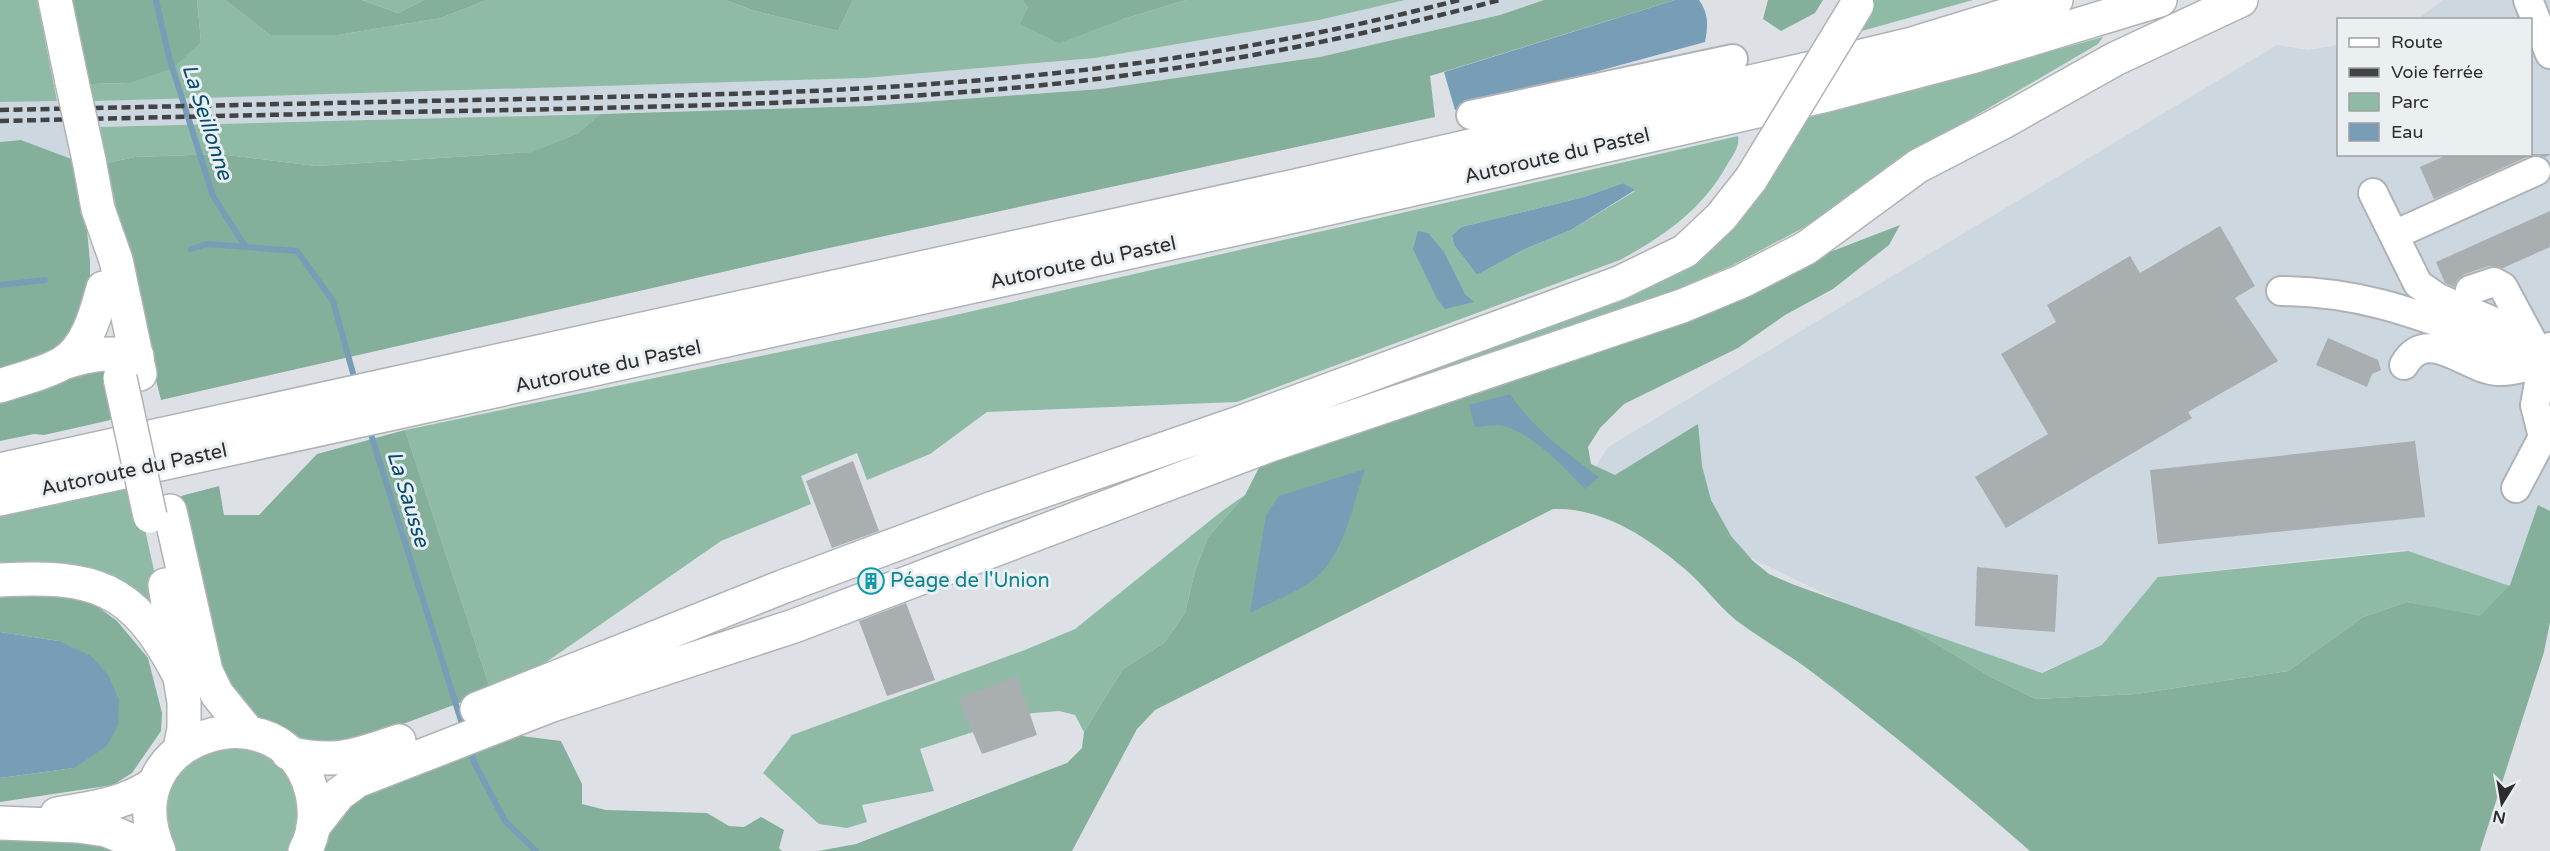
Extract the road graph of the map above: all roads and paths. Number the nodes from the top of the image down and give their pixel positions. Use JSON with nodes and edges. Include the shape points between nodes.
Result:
{"nodes":[{"id":1,"x":55,"y":0,"type":"edge"},
{"id":2,"x":2056,"y":0,"type":"edge"},
{"id":3,"x":2160,"y":0,"type":"edge"},
{"id":4,"x":2241,"y":0,"type":"edge"},
{"id":5,"x":2528,"y":0,"type":"edge"},
{"id":6,"x":1859,"y":3,"type":"edge"},
{"id":7,"x":2550,"y":54,"type":"edge"},
{"id":8,"x":1705,"y":92,"type":"junction"},
{"id":9,"x":1471,"y":115,"type":"dead end"},
{"id":10,"x":2536,"y":171,"type":"dead end"},
{"id":11,"x":2373,"y":193,"type":"dead end"},
{"id":12,"x":98,"y":209,"type":"junction"},
{"id":13,"x":2394,"y":236,"type":"junction"},
{"id":14,"x":103,"y":288,"type":"junction"},
{"id":15,"x":2470,"y":290,"type":"dead end"},
{"id":16,"x":2281,"y":291,"type":"dead end"},
{"id":17,"x":2544,"y":353,"type":"edge"},
{"id":18,"x":63,"y":363,"type":"junction"},
{"id":19,"x":128,"y":365,"type":"junction"},
{"id":20,"x":2404,"y":365,"type":"dead end"},
{"id":21,"x":0,"y":386,"type":"edge"},
{"id":22,"x":395,"y":398,"type":"junction"},
{"id":23,"x":331,"y":412,"type":"junction"},
{"id":24,"x":0,"y":470,"type":"edge"},
{"id":25,"x":2516,"y":488,"type":"dead end"},
{"id":26,"x":0,"y":499,"type":"edge"},
{"id":27,"x":160,"y":514,"type":"junction"},
{"id":28,"x":0,"y":580,"type":"edge"},
{"id":29,"x":178,"y":673,"type":"junction"},
{"id":30,"x":513,"y":706,"type":"junction"},
{"id":31,"x":248,"y":732,"type":"junction"},
{"id":32,"x":180,"y":749,"type":"junction"},
{"id":33,"x":408,"y":749,"type":"junction"},
{"id":34,"x":288,"y":753,"type":"junction"},
{"id":35,"x":155,"y":783,"type":"junction"},
{"id":36,"x":4,"y":823,"type":"edge"},
{"id":37,"x":309,"y":839,"type":"edge"},
{"id":38,"x":158,"y":851,"type":"edge"}],
"edges":[{"from":1,"to":12,"type":"main road","bridge":true},
{"from":2,"to":8,"type":"main road","name":"Autoroute du Pastel","via":[[1912,44]]},
{"from":3,"to":22,"type":"main road","name":"Autoroute du Pastel","via":[[1975,56],[1823,96],[1320,211]]},
{"from":4,"to":30,"type":"main road","via":[[2115,59],[1918,166],[1806,248],[1682,306],[1270,445],[794,626]]},
{"from":5,"to":7,"type":"street"},
{"from":6,"to":30,"type":"main road","bridge":true,"via":[[1751,179],[1721,217],[1685,251],[1619,283],[771,591]]},
{"from":8,"to":9,"type":"street","via":[[1733,58]]},
{"from":8,"to":22,"type":"main road","name":"Autoroute du Pastel"},
{"from":10,"to":13,"type":"street"},
{"from":11,"to":13,"type":"street"},
{"from":12,"to":14,"type":"main road"},
{"from":12,"to":19,"type":"main road","via":[[116,260]]},
{"from":13,"to":17,"type":"street","via":[[2418,284]]},
{"from":14,"to":18,"type":"main road","via":[[94,322],[82,343]]},
{"from":14,"to":19,"type":"main road"},
{"from":15,"to":17,"type":"street","via":[[2494,282],[2503,287]]},
{"from":16,"to":17,"type":"street","via":[[2347,295]]},
{"from":17,"to":20,"type":"street","via":[[2521,369],[2496,371],[2440,349],[2410,355]]},
{"from":17,"to":25,"type":"street","via":[[2535,405],[2543,437]]},
{"from":18,"to":19,"type":"main road","via":[[93,354]]},
{"from":18,"to":21,"type":"main road"},
{"from":19,"to":27,"type":"main road"},
{"from":22,"to":23,"type":"main road","name":"Autoroute du Pastel"},
{"from":23,"to":24,"type":"main road","name":"Autoroute du Pastel"},
{"from":23,"to":26,"type":"main road","name":"Autoroute du Pastel"},
{"from":27,"to":29,"type":"main road"},
{"from":27,"to":31,"type":"main road","via":[[206,671],[217,694]]},
{"from":28,"to":29,"type":"main road","via":[[76,580],[107,590],[148,623]]},
{"from":29,"to":32,"type":"main road","via":[[184,702]]},
{"from":30,"to":33,"type":"main road"},
{"from":31,"to":32,"type":"main road","via":[[212,733]]},
{"from":31,"to":34,"type":"main road","via":[[270,740]]},
{"from":32,"to":35,"type":"main road"},
{"from":33,"to":34,"type":"main road","via":[[343,758],[313,759]]},
{"from":33,"to":37,"type":"main road","via":[[339,794]]},
{"from":34,"to":37,"type":"main road","via":[[310,787],[314,807]]},
{"from":35,"to":36,"type":"main road","via":[[119,802]]},
{"from":35,"to":38,"type":"main road","via":[[150,825]]},
{"from":36,"to":38,"type":"main road","via":[[106,830]]}]}
